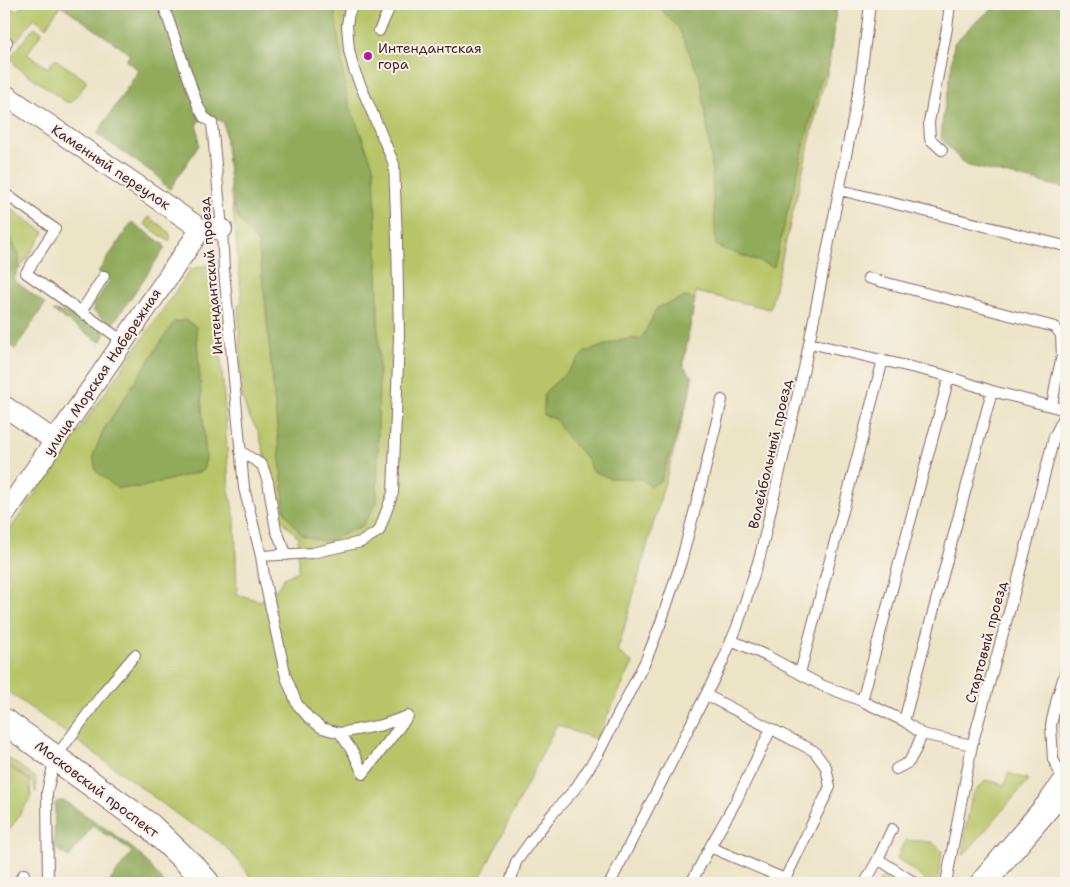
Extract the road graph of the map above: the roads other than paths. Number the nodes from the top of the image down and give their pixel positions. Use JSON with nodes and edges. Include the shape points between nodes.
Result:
{"nodes":[{"id":1,"x":164,"y":4,"type":"edge"},
{"id":2,"x":354,"y":4,"type":"edge"},
{"id":3,"x":393,"y":4,"type":"edge"},
{"id":4,"x":870,"y":4,"type":"edge"},
{"id":5,"x":950,"y":4,"type":"edge"},
{"id":6,"x":379,"y":31,"type":"dead end"},
{"id":7,"x":4,"y":94,"type":"edge"},
{"id":8,"x":942,"y":150,"type":"dead end"},
{"id":9,"x":840,"y":190,"type":"junction"},
{"id":10,"x":4,"y":193,"type":"edge"},
{"id":11,"x":200,"y":229,"type":"junction"},
{"id":12,"x":222,"y":230,"type":"junction"},
{"id":13,"x":1065,"y":246,"type":"edge"},
{"id":14,"x":104,"y":276,"type":"dead end"},
{"id":15,"x":868,"y":278,"type":"dead end"},
{"id":16,"x":81,"y":312,"type":"junction"},
{"id":17,"x":124,"y":341,"type":"junction"},
{"id":18,"x":810,"y":343,"type":"junction"},
{"id":19,"x":883,"y":360,"type":"junction"},
{"id":20,"x":949,"y":377,"type":"junction"},
{"id":21,"x":992,"y":391,"type":"junction"},
{"id":22,"x":722,"y":400,"type":"dead end"},
{"id":23,"x":4,"y":406,"type":"edge"},
{"id":24,"x":1052,"y":406,"type":"junction"},
{"id":25,"x":1066,"y":411,"type":"edge"},
{"id":26,"x":55,"y":441,"type":"junction"},
{"id":27,"x":240,"y":451,"type":"junction"},
{"id":28,"x":4,"y":515,"type":"edge"},
{"id":29,"x":286,"y":554,"type":"junction"},
{"id":30,"x":261,"y":556,"type":"junction"},
{"id":31,"x":732,"y":640,"type":"junction"},
{"id":32,"x":135,"y":654,"type":"dead end"},
{"id":33,"x":1066,"y":670,"type":"edge"},
{"id":34,"x":800,"y":673,"type":"junction"},
{"id":35,"x":706,"y":696,"type":"junction"},
{"id":36,"x":862,"y":701,"type":"junction"},
{"id":37,"x":4,"y":721,"type":"edge"},
{"id":38,"x":904,"y":722,"type":"junction"},
{"id":39,"x":771,"y":729,"type":"junction"},
{"id":40,"x":340,"y":733,"type":"junction"},
{"id":41,"x":922,"y":734,"type":"junction"},
{"id":42,"x":972,"y":745,"type":"junction"},
{"id":43,"x":56,"y":758,"type":"junction"},
{"id":44,"x":896,"y":770,"type":"dead end"},
{"id":45,"x":1066,"y":783,"type":"edge"},
{"id":46,"x":892,"y":828,"type":"dead end"},
{"id":47,"x":710,"y":847,"type":"junction"},
{"id":48,"x":878,"y":859,"type":"junction"},
{"id":49,"x":24,"y":874,"type":"dead end"},
{"id":50,"x":784,"y":881,"type":"edge"},
{"id":51,"x":17,"y":883,"type":"edge"},
{"id":52,"x":48,"y":883,"type":"edge"},
{"id":53,"x":206,"y":883,"type":"edge"},
{"id":54,"x":510,"y":883,"type":"edge"},
{"id":55,"x":610,"y":883,"type":"edge"},
{"id":56,"x":691,"y":883,"type":"edge"},
{"id":57,"x":865,"y":883,"type":"edge"},
{"id":58,"x":915,"y":883,"type":"edge"},
{"id":59,"x":946,"y":883,"type":"edge"},
{"id":60,"x":983,"y":883,"type":"edge"}],
"edges":[{"from":1,"to":12,"type":"lane","name":"Интендантский проезд","via":[[198,106],[212,123]]},
{"from":2,"to":29,"type":"lane","via":[[348,13],[349,50],[354,70],[394,164],[400,337],[393,492],[379,531],[361,542],[312,553]]},
{"from":3,"to":6,"type":"lane"},
{"from":4,"to":9,"type":"lane","name":"Волейбольный проезд","via":[[860,84]]},
{"from":5,"to":8,"type":"lane","via":[[929,122],[930,139]]},
{"from":7,"to":11,"type":"street","name":"Каменный переулок"},
{"from":9,"to":13,"type":"lane"},
{"from":9,"to":18,"type":"lane","name":"Волейбольный проезд"},
{"from":10,"to":16,"type":"lane","via":[[55,229],[26,273]]},
{"from":11,"to":12,"type":"street"},
{"from":11,"to":17,"type":"street","name":"улица Морская Набережная"},
{"from":12,"to":27,"type":"lane","name":"Интендантский проезд"},
{"from":14,"to":16,"type":"lane"},
{"from":15,"to":24,"type":"lane","via":[[1055,327],[1061,335],[1062,356]]},
{"from":16,"to":17,"type":"lane"},
{"from":17,"to":26,"type":"street","name":"улица Морская Набережная"},
{"from":18,"to":19,"type":"lane"},
{"from":18,"to":31,"type":"lane","name":"Волейбольный проезд","via":[[760,556]]},
{"from":19,"to":20,"type":"lane"},
{"from":19,"to":34,"type":"lane"},
{"from":20,"to":21,"type":"lane"},
{"from":20,"to":36,"type":"lane"},
{"from":21,"to":24,"type":"lane"},
{"from":21,"to":38,"type":"lane"},
{"from":22,"to":54,"type":"lane","via":[[681,562],[646,660],[598,754],[575,789],[516,862]]},
{"from":23,"to":26,"type":"street"},
{"from":24,"to":25,"type":"lane"},
{"from":25,"to":42,"type":"lane","name":"Стартовый проезд","via":[[1054,437]]},
{"from":26,"to":28,"type":"street","name":"улица Морская Набережная"},
{"from":27,"to":29,"type":"lane","via":[[262,465],[276,530]]},
{"from":27,"to":30,"type":"lane","name":"Интендантский проезд","via":[[244,488]]},
{"from":29,"to":30,"type":"lane"},
{"from":30,"to":40,"type":"lane","name":"Интендантский проезд","via":[[286,677],[297,704],[322,728]]},
{"from":31,"to":34,"type":"lane"},
{"from":31,"to":35,"type":"lane","name":"Волейбольный проезд"},
{"from":32,"to":43,"type":"lane"},
{"from":33,"to":45,"type":"lane","via":[[1051,725],[1053,759]]},
{"from":34,"to":36,"type":"lane"},
{"from":35,"to":39,"type":"lane"},
{"from":35,"to":55,"type":"lane","name":"Волейбольный проезд"},
{"from":36,"to":38,"type":"lane"},
{"from":37,"to":43,"type":"street","name":"Московский проспект"},
{"from":38,"to":41,"type":"lane"},
{"from":39,"to":47,"type":"lane"},
{"from":39,"to":50,"type":"lane","via":[[814,752],[826,767],[830,787]]},
{"from":40,"to":40,"type":"lane","via":[[382,725],[408,716],[363,774]]},
{"from":41,"to":42,"type":"lane"},
{"from":41,"to":44,"type":"lane","via":[[909,762]]},
{"from":42,"to":59,"type":"lane","name":"Стартовый проезд"},
{"from":43,"to":52,"type":"lane","via":[[47,792]]},
{"from":43,"to":53,"type":"street","name":"Московский проспект","via":[[150,826]]},
{"from":45,"to":60,"type":"street"},
{"from":46,"to":48,"type":"lane"},
{"from":47,"to":50,"type":"lane"},
{"from":47,"to":56,"type":"lane"},
{"from":48,"to":57,"type":"lane"},
{"from":48,"to":58,"type":"lane"},
{"from":49,"to":51,"type":"lane"}]}
